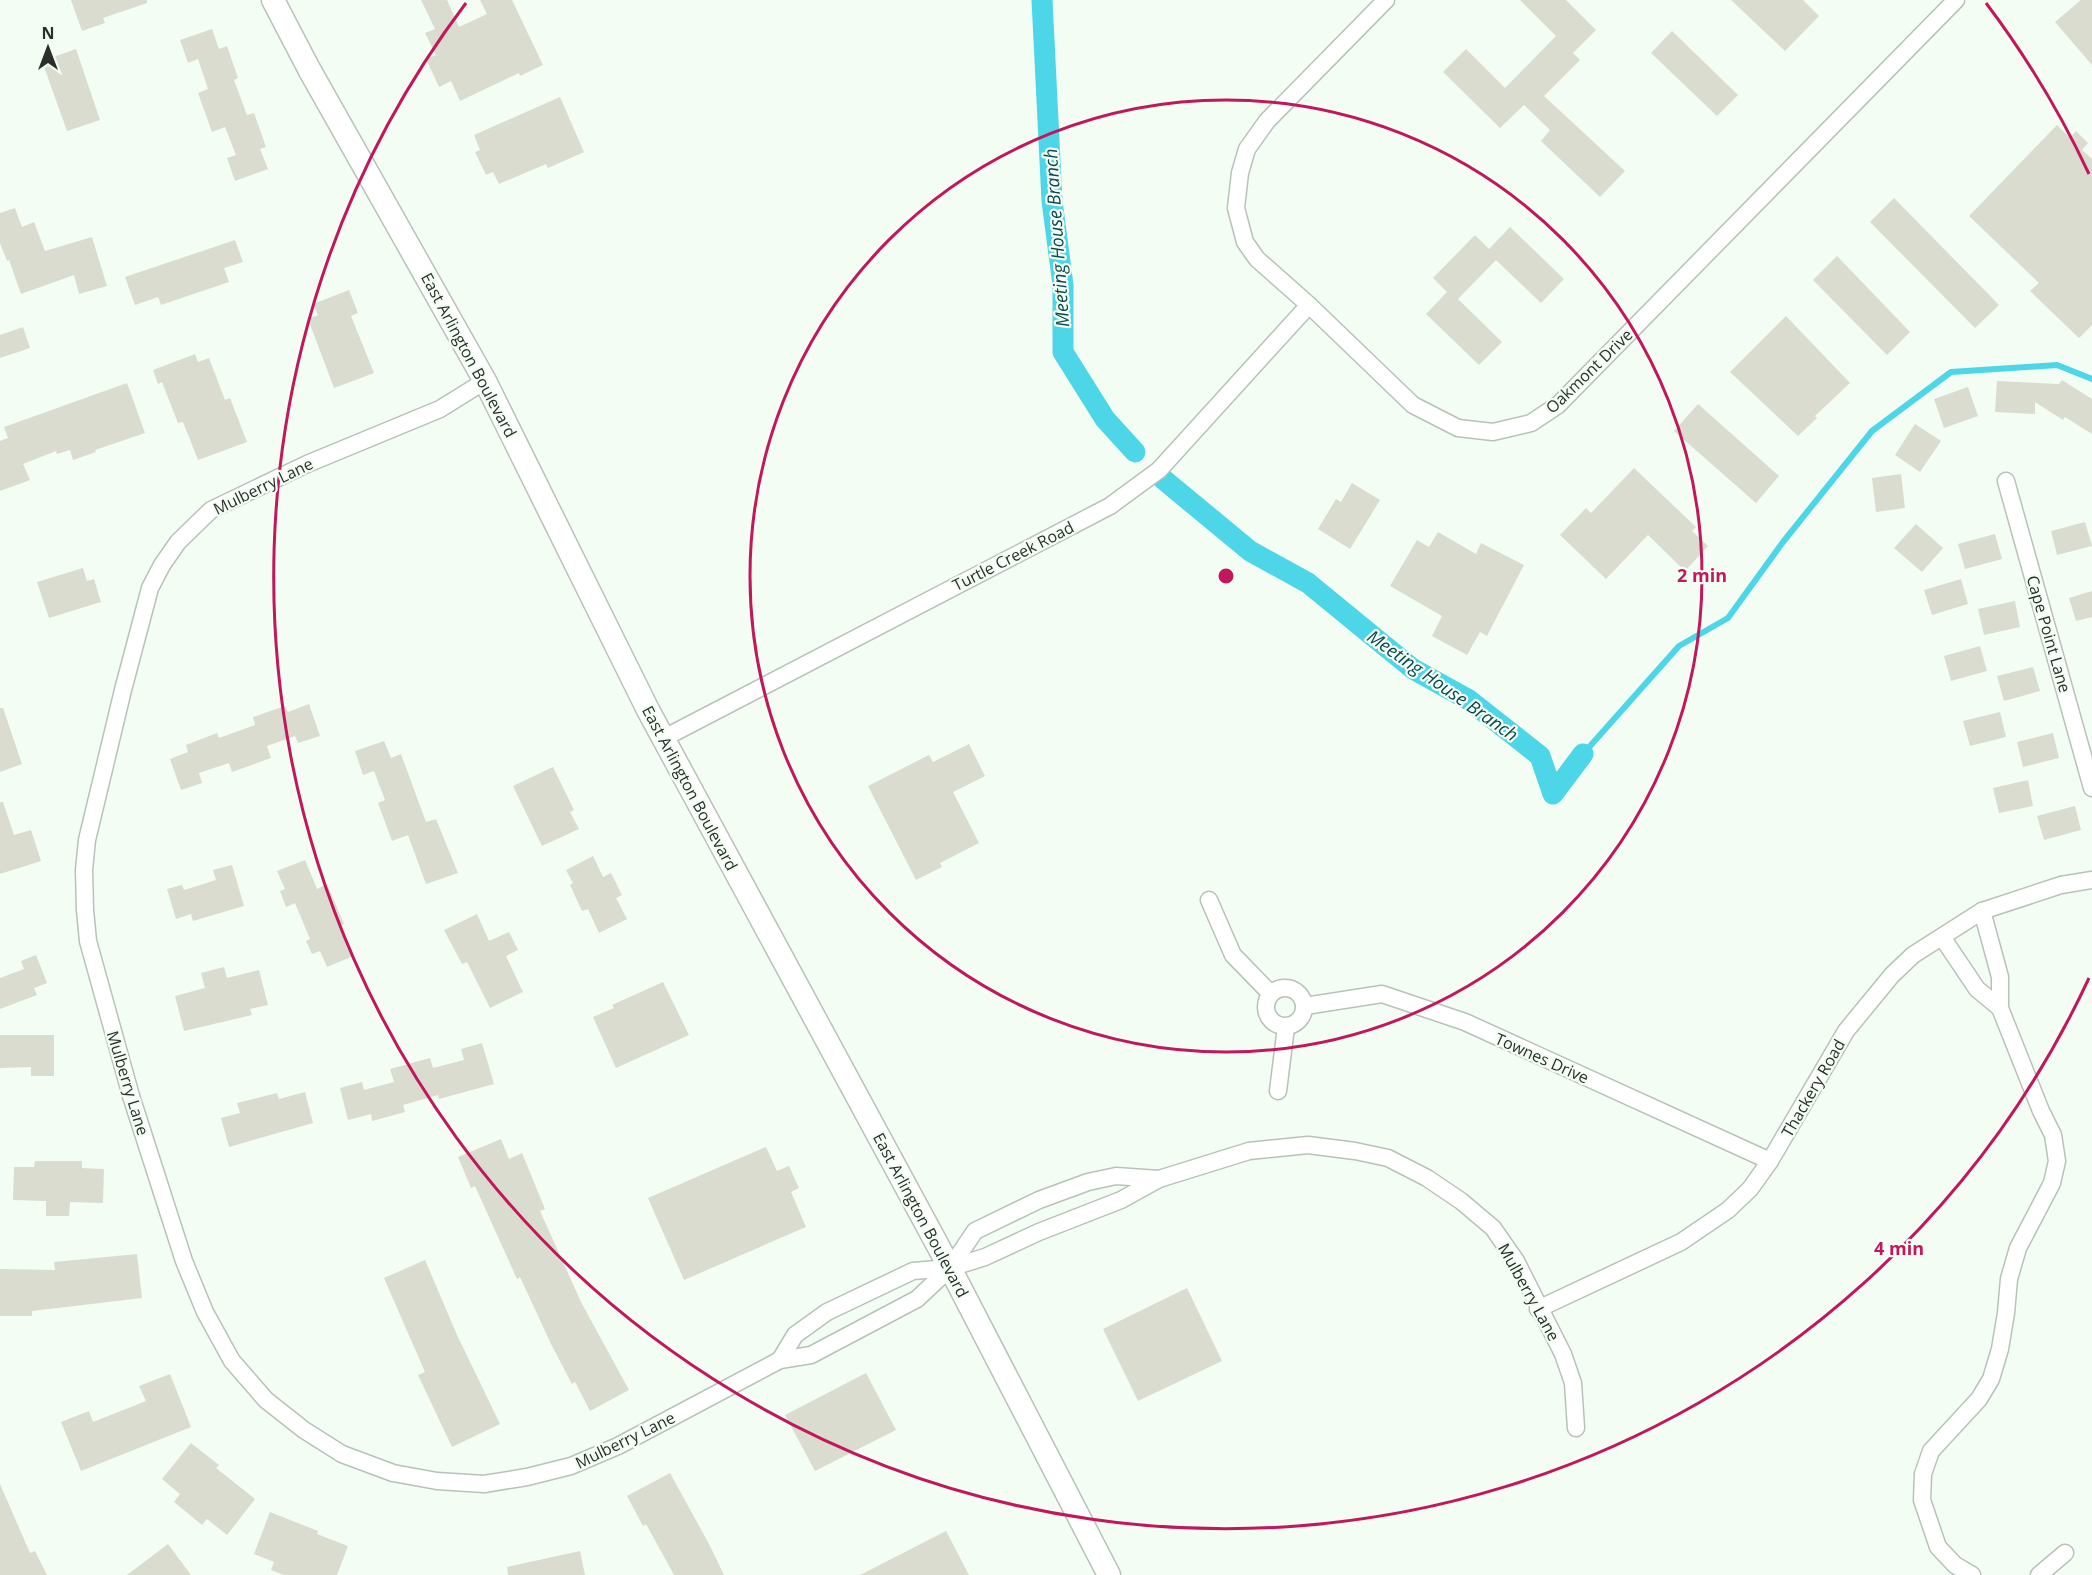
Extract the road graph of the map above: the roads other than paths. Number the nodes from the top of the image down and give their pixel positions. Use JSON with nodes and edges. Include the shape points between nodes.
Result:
{"nodes":[{"id":1,"x":273,"y":0,"type":"edge"},
{"id":2,"x":1386,"y":0,"type":"edge"},
{"id":3,"x":1956,"y":0,"type":"edge"},
{"id":4,"x":1309,"y":305,"type":"junction"},
{"id":5,"x":485,"y":381,"type":"junction"},
{"id":6,"x":2006,"y":481,"type":"dead end"},
{"id":7,"x":664,"y":738,"type":"junction"},
{"id":8,"x":2092,"y":788,"type":"edge"},
{"id":9,"x":2092,"y":880,"type":"edge"},
{"id":10,"x":1209,"y":900,"type":"dead end"},
{"id":11,"x":1982,"y":911,"type":"junction"},
{"id":12,"x":1942,"y":937,"type":"junction"},
{"id":13,"x":1270,"y":993,"type":"junction"},
{"id":14,"x":1305,"y":1006,"type":"junction"},
{"id":15,"x":2000,"y":1008,"type":"junction"},
{"id":16,"x":1286,"y":1027,"type":"junction"},
{"id":17,"x":1278,"y":1091,"type":"dead end"},
{"id":18,"x":1770,"y":1161,"type":"junction"},
{"id":19,"x":1159,"y":1179,"type":"junction"},
{"id":20,"x":950,"y":1268,"type":"junction"},
{"id":21,"x":1538,"y":1309,"type":"junction"},
{"id":22,"x":780,"y":1360,"type":"junction"},
{"id":23,"x":1576,"y":1428,"type":"dead end"},
{"id":24,"x":2065,"y":1553,"type":"dead end"},
{"id":25,"x":1109,"y":1575,"type":"edge"},
{"id":26,"x":1972,"y":1575,"type":"edge"},
{"id":27,"x":2039,"y":1575,"type":"edge"}],
"edges":[{"from":1,"to":5,"type":"main road","name":"East Arlington Boulevard"},
{"from":2,"to":4,"type":"street","name":"Oakmont Drive","via":[[1267,121],[1247,149],[1240,173],[1236,208],[1245,242],[1257,260]]},
{"from":3,"to":4,"type":"street","name":"Oakmont Drive","via":[[1558,405],[1531,423],[1493,432],[1458,428],[1413,405]]},
{"from":4,"to":7,"type":"street","name":"Turtle Creek Road","via":[[1159,470],[1110,506]]},
{"from":5,"to":7,"type":"main road","name":"East Arlington Boulevard"},
{"from":5,"to":22,"type":"street","name":"Mulberry Lane","via":[[440,409],[307,464],[211,510],[178,542],[150,588],[87,840],[84,870],[88,941],[131,1096],[184,1261],[205,1312],[232,1361],[266,1401],[342,1454],[393,1473],[437,1481],[484,1484],[527,1477],[571,1466],[618,1446]]},
{"from":6,"to":8,"type":"street","name":"Cape Point Lane"},
{"from":7,"to":20,"type":"main road","name":"East Arlington Boulevard"},
{"from":9,"to":11,"type":"street","name":"Thackery Road","via":[[2061,885]]},
{"from":10,"to":13,"type":"street","via":[[1233,955]]},
{"from":11,"to":12,"type":"street","name":"Thackery Road"},
{"from":11,"to":15,"type":"street","via":[[2000,977]]},
{"from":12,"to":15,"type":"street","via":[[1977,989]]},
{"from":12,"to":18,"type":"street","name":"Thackery Road","via":[[1913,955],[1892,975],[1846,1031]]},
{"from":13,"to":14,"type":"street","via":[[1284,987],[1298,992]]},
{"from":13,"to":16,"type":"street","via":[[1264,1008],[1271,1021]]},
{"from":14,"to":16,"type":"street","via":[[1299,1020]]},
{"from":14,"to":18,"type":"street","name":"Townes Drive","via":[[1382,994],[1403,1001],[1465,1022]]},
{"from":15,"to":26,"type":"street","via":[[2053,1135],[2057,1161],[2052,1183],[2018,1248],[1991,1379],[1979,1399],[1931,1451],[1923,1474],[1922,1500],[1938,1547],[1955,1565]]},
{"from":16,"to":17,"type":"street"},
{"from":18,"to":21,"type":"street","name":"Thackery Road","via":[[1750,1189],[1728,1210],[1681,1242]]},
{"from":19,"to":20,"type":"street","name":"Mulberry Lane","via":[[1121,1200]]},
{"from":19,"to":20,"type":"street","name":"Mulberry Lane","via":[[1116,1176],[1039,1200],[975,1231]]},
{"from":19,"to":21,"type":"street","name":"Mulberry Lane","via":[[1249,1151],[1308,1145],[1388,1158],[1427,1178],[1493,1228],[1516,1261]]},
{"from":20,"to":22,"type":"street","name":"Mulberry Lane","via":[[917,1299],[811,1355]]},
{"from":20,"to":22,"type":"street","name":"Mulberry Lane","via":[[913,1271],[827,1312],[795,1335]]},
{"from":20,"to":25,"type":"main road","name":"East Arlington Boulevard"},
{"from":21,"to":23,"type":"street","name":"Mulberry Lane","via":[[1563,1354],[1573,1383]]},
{"from":24,"to":27,"type":"street"}]}
